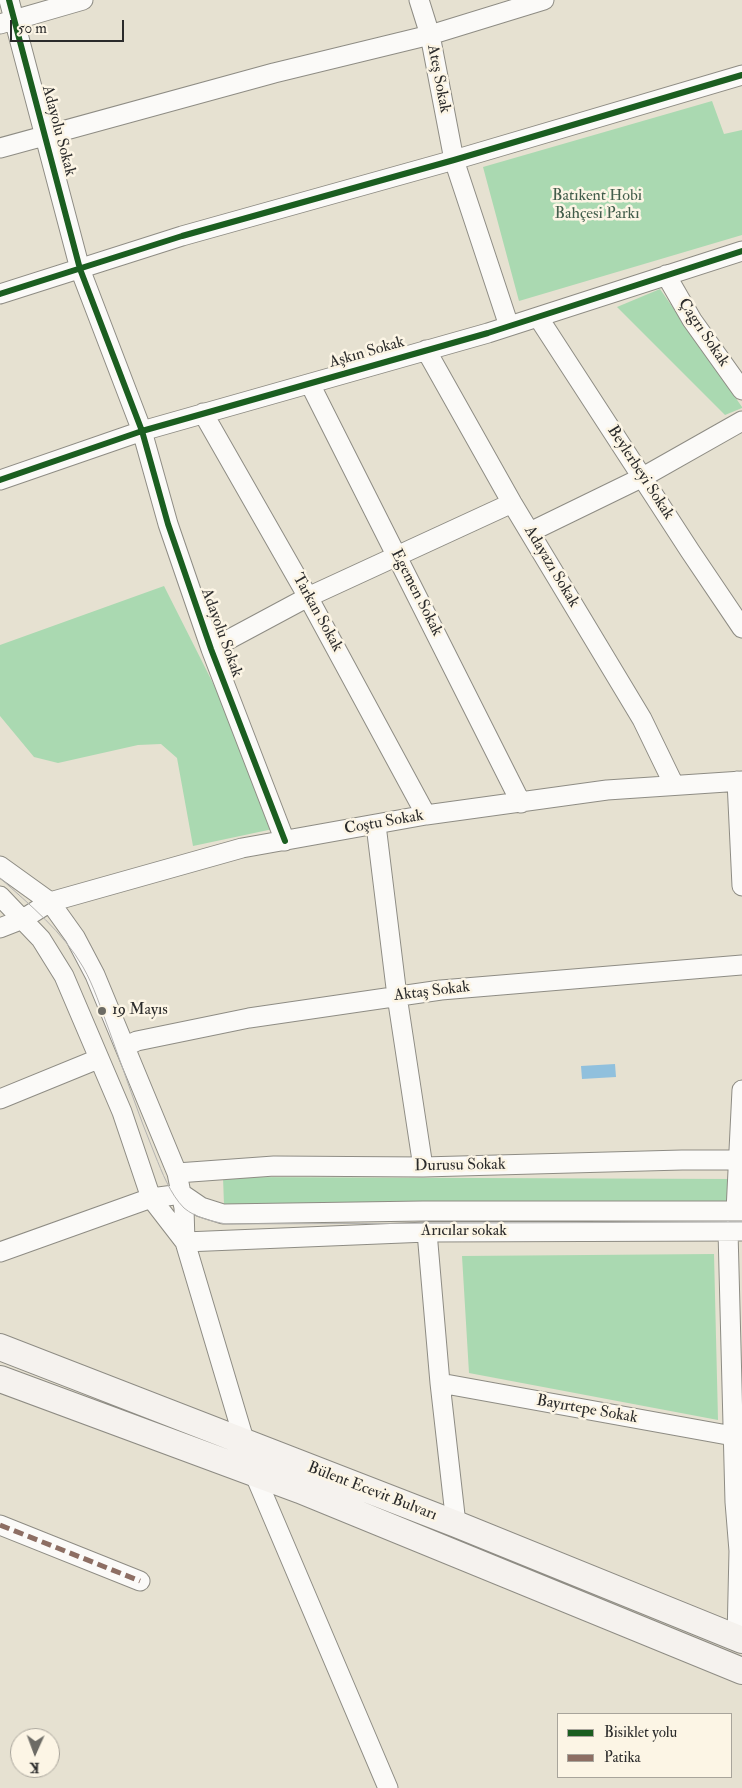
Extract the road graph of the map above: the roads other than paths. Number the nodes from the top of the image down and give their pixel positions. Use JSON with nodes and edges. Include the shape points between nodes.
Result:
{"nodes":[{"id":1,"x":9,"y":0,"type":"edge"},
{"id":2,"x":83,"y":0,"type":"edge"},
{"id":3,"x":419,"y":0,"type":"edge"},
{"id":4,"x":544,"y":0,"type":"edge"},
{"id":5,"x":8,"y":21,"type":"edge"},
{"id":6,"x":430,"y":35,"type":"junction"},
{"id":7,"x":742,"y":75,"type":"edge"},
{"id":8,"x":45,"y":135,"type":"junction"},
{"id":9,"x":0,"y":148,"type":"edge"},
{"id":10,"x":454,"y":160,"type":"junction"},
{"id":11,"x":742,"y":252,"type":"edge"},
{"id":12,"x":80,"y":269,"type":"junction"},
{"id":13,"x":666,"y":275,"type":"junction"},
{"id":14,"x":0,"y":294,"type":"edge"},
{"id":15,"x":538,"y":317,"type":"junction"},
{"id":16,"x":509,"y":326,"type":"junction"},
{"id":17,"x":426,"y":350,"type":"junction"},
{"id":18,"x":310,"y":384,"type":"junction"},
{"id":19,"x":742,"y":390,"type":"edge"},
{"id":20,"x":203,"y":414,"type":"junction"},
{"id":21,"x":742,"y":422,"type":"edge"},
{"id":22,"x":142,"y":431,"type":"junction"},
{"id":23,"x":642,"y":477,"type":"junction"},
{"id":24,"x":0,"y":480,"type":"edge"},
{"id":25,"x":512,"y":503,"type":"junction"},
{"id":26,"x":530,"y":532,"type":"junction"},
{"id":27,"x":398,"y":556,"type":"junction"},
{"id":28,"x":308,"y":596,"type":"junction"},
{"id":29,"x":742,"y":628,"type":"edge"},
{"id":30,"x":211,"y":649,"type":"junction"},
{"id":31,"x":739,"y":781,"type":"edge"},
{"id":32,"x":674,"y":785,"type":"junction"},
{"id":33,"x":521,"y":803,"type":"junction"},
{"id":34,"x":426,"y":815,"type":"junction"},
{"id":35,"x":376,"y":825,"type":"junction"},
{"id":36,"x":285,"y":841,"type":"junction"},
{"id":37,"x":0,"y":866,"type":"edge"},
{"id":38,"x":742,"y":886,"type":"edge"},
{"id":39,"x":0,"y":896,"type":"edge"},
{"id":40,"x":36,"y":910,"type":"junction"},
{"id":41,"x":0,"y":928,"type":"edge"},
{"id":42,"x":742,"y":965,"type":"edge"},
{"id":43,"x":397,"y":996,"type":"junction"},
{"id":44,"x":126,"y":1046,"type":"junction"},
{"id":45,"x":98,"y":1059,"type":"junction"},
{"id":46,"x":742,"y":1090,"type":"edge"},
{"id":47,"x":0,"y":1098,"type":"edge"},
{"id":48,"x":741,"y":1160,"type":"edge"},
{"id":49,"x":423,"y":1167,"type":"junction"},
{"id":50,"x":177,"y":1173,"type":"junction"},
{"id":51,"x":182,"y":1194,"type":"junction"},
{"id":52,"x":151,"y":1198,"type":"junction"},
{"id":53,"x":739,"y":1211,"type":"edge"},
{"id":54,"x":735,"y":1231,"type":"edge"},
{"id":55,"x":427,"y":1232,"type":"junction"},
{"id":56,"x":185,"y":1242,"type":"junction"},
{"id":57,"x":0,"y":1252,"type":"edge"},
{"id":58,"x":0,"y":1347,"type":"edge"},
{"id":59,"x":0,"y":1379,"type":"edge"},
{"id":60,"x":440,"y":1383,"type":"junction"},
{"id":61,"x":733,"y":1436,"type":"junction"},
{"id":62,"x":245,"y":1443,"type":"junction"},
{"id":63,"x":254,"y":1473,"type":"junction"},
{"id":64,"x":738,"y":1502,"type":"edge"},
{"id":65,"x":456,"y":1524,"type":"junction"},
{"id":66,"x":0,"y":1525,"type":"edge"},
{"id":67,"x":140,"y":1581,"type":"dead end"},
{"id":68,"x":740,"y":1639,"type":"edge"},
{"id":69,"x":742,"y":1671,"type":"edge"},
{"id":70,"x":388,"y":1788,"type":"edge"}],
"edges":[{"from":1,"to":5,"type":"street","name":"Adayolu Sokak"},
{"from":2,"to":5,"type":"street"},
{"from":3,"to":6,"type":"street","name":"Ateş Sokak"},
{"from":4,"to":6,"type":"street"},
{"from":5,"to":8,"type":"street","name":"Adayolu Sokak"},
{"from":6,"to":8,"type":"street"},
{"from":6,"to":10,"type":"street","name":"Ateş Sokak"},
{"from":7,"to":10,"type":"street"},
{"from":8,"to":9,"type":"street"},
{"from":8,"to":12,"type":"street","name":"Adayolu Sokak"},
{"from":10,"to":12,"type":"street","via":[[182,236]]},
{"from":10,"to":16,"type":"street","name":"Ateş Sokak"},
{"from":11,"to":13,"type":"street","name":"Aşkın Sokak"},
{"from":12,"to":14,"type":"street"},
{"from":12,"to":22,"type":"street","name":"Adayolu Sokak"},
{"from":13,"to":15,"type":"street","name":"Aşkın Sokak"},
{"from":13,"to":19,"type":"street","name":"Çagrı Sokak","via":[[692,320]]},
{"from":15,"to":16,"type":"street","name":"Aşkın Sokak"},
{"from":15,"to":23,"type":"street","name":"Beylerbeyi Sokak"},
{"from":16,"to":17,"type":"street","name":"Aşkın Sokak"},
{"from":17,"to":18,"type":"street","name":"Aşkın Sokak"},
{"from":17,"to":25,"type":"street","name":"Adayazı Sokak"},
{"from":18,"to":20,"type":"street","name":"Aşkın Sokak"},
{"from":18,"to":27,"type":"street","name":"Egemen Sokak"},
{"from":20,"to":22,"type":"street","name":"Aşkın Sokak"},
{"from":20,"to":28,"type":"street","name":"Tarkan Sokak"},
{"from":21,"to":23,"type":"street"},
{"from":22,"to":24,"type":"street","name":"Aşkın Sokak"},
{"from":22,"to":30,"type":"street","name":"Adayolu Sokak","via":[[168,524]]},
{"from":23,"to":26,"type":"street"},
{"from":23,"to":29,"type":"street","name":"Beylerbeyi Sokak"},
{"from":25,"to":26,"type":"street","name":"Adayazı Sokak"},
{"from":25,"to":27,"type":"street"},
{"from":26,"to":32,"type":"street","name":"Adayazı Sokak","via":[[642,719]]},
{"from":27,"to":28,"type":"street"},
{"from":27,"to":33,"type":"street","name":"Egemen Sokak"},
{"from":28,"to":30,"type":"street"},
{"from":28,"to":34,"type":"street","name":"Tarkan Sokak"},
{"from":30,"to":36,"type":"street","name":"Adayolu Sokak"},
{"from":31,"to":32,"type":"street","name":"Coştu Sokak"},
{"from":31,"to":38,"type":"street"},
{"from":32,"to":33,"type":"street","name":"Coştu Sokak","via":[[607,790]]},
{"from":33,"to":34,"type":"street","name":"Coştu Sokak"},
{"from":34,"to":35,"type":"street","name":"Coştu Sokak"},
{"from":35,"to":36,"type":"street","name":"Coştu Sokak"},
{"from":35,"to":43,"type":"street"},
{"from":36,"to":40,"type":"street","name":"Coştu Sokak","via":[[242,848]]},
{"from":37,"to":40,"type":"street"},
{"from":39,"to":40,"type":"street"},
{"from":40,"to":41,"type":"street","name":"Coştu Sokak"},
{"from":40,"to":44,"type":"street","via":[[75,937]]},
{"from":40,"to":45,"type":"street","via":[[41,939],[64,976]]},
{"from":42,"to":43,"type":"street","name":"Aktaş Sokak"},
{"from":43,"to":44,"type":"street","name":"Aktaş Sokak","via":[[249,1018]]},
{"from":43,"to":49,"type":"street"},
{"from":44,"to":50,"type":"street"},
{"from":45,"to":47,"type":"street"},
{"from":45,"to":52,"type":"street","via":[[122,1112]]},
{"from":46,"to":48,"type":"street"},
{"from":48,"to":49,"type":"street","name":"Durusu Sokak"},
{"from":48,"to":53,"type":"street"},
{"from":49,"to":50,"type":"street","name":"Durusu Sokak","via":[[274,1166]]},
{"from":50,"to":51,"type":"street"},
{"from":51,"to":52,"type":"street"},
{"from":51,"to":53,"type":"street","via":[[201,1208],[223,1214]]},
{"from":51,"to":56,"type":"street"},
{"from":52,"to":56,"type":"street"},
{"from":52,"to":57,"type":"street"},
{"from":54,"to":55,"type":"street","name":"Arıcılar sokak"},
{"from":54,"to":61,"type":"street"},
{"from":55,"to":56,"type":"street","name":"Arıcılar sokak"},
{"from":55,"to":60,"type":"street"},
{"from":56,"to":62,"type":"street"},
{"from":58,"to":62,"type":"main road","name":"Bülent Ecevit Bulvarı"},
{"from":59,"to":63,"type":"main road","name":"Bülent Ecevit Bulvarı"},
{"from":60,"to":61,"type":"street","name":"Bayırtepe Sokak"},
{"from":60,"to":65,"type":"street"},
{"from":61,"to":64,"type":"street"},
{"from":62,"to":65,"type":"main road","name":"Bülent Ecevit Bulvarı"},
{"from":63,"to":69,"type":"main road","name":"Bülent Ecevit Bulvarı"},
{"from":63,"to":70,"type":"street"},
{"from":64,"to":68,"type":"street"},
{"from":65,"to":68,"type":"main road","name":"Bülent Ecevit Bulvarı"},
{"from":66,"to":67,"type":"street"}]}
